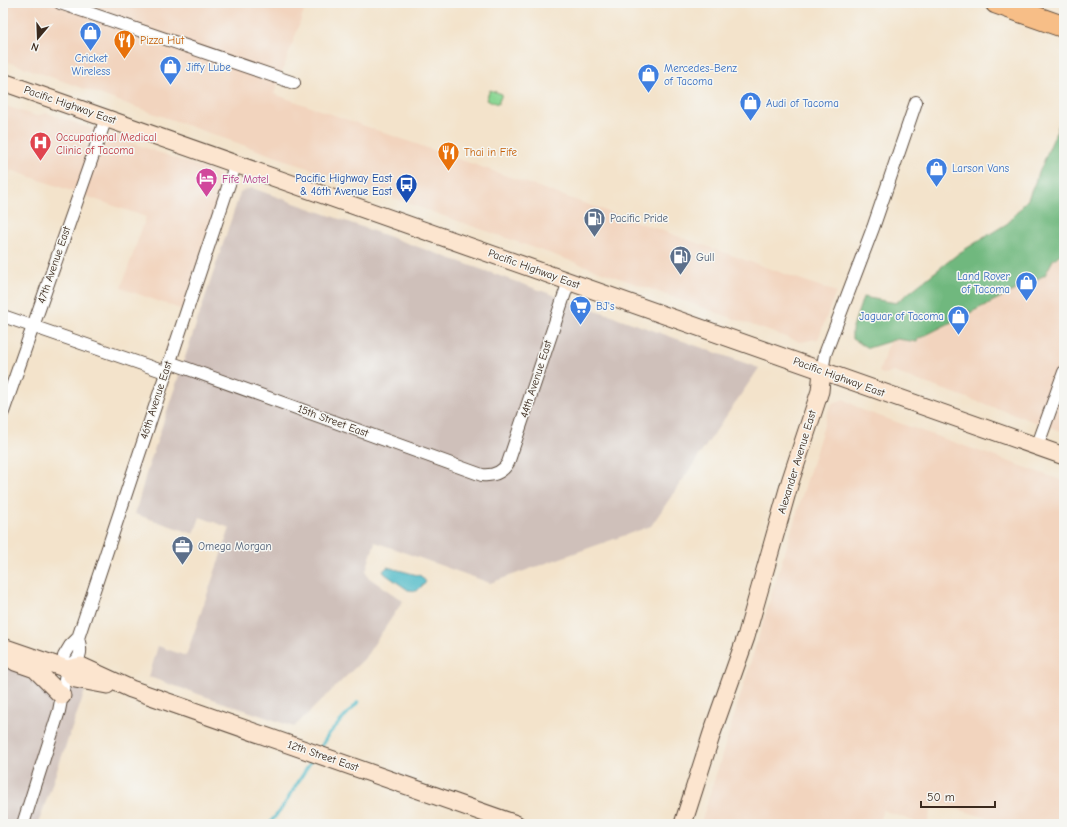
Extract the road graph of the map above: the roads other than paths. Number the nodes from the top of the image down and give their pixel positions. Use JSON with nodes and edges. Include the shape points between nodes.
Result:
{"nodes":[{"id":1,"x":60,"y":3,"type":"edge"},
{"id":2,"x":996,"y":3,"type":"edge"},
{"id":3,"x":1064,"y":27,"type":"edge"},
{"id":4,"x":3,"y":82,"type":"edge"},
{"id":5,"x":294,"y":82,"type":"dead end"},
{"id":6,"x":916,"y":102,"type":"dead end"},
{"id":7,"x":106,"y":118,"type":"junction"},
{"id":8,"x":236,"y":163,"type":"junction"},
{"id":9,"x":569,"y":281,"type":"junction"},
{"id":10,"x":3,"y":316,"type":"edge"},
{"id":11,"x":33,"y":326,"type":"junction"},
{"id":12,"x":167,"y":367,"type":"junction"},
{"id":13,"x":822,"y":371,"type":"junction"},
{"id":14,"x":1064,"y":372,"type":"edge"},
{"id":15,"x":3,"y":412,"type":"edge"},
{"id":16,"x":1037,"y":447,"type":"junction"},
{"id":17,"x":1064,"y":456,"type":"edge"},
{"id":18,"x":498,"y":473,"type":"joint"},
{"id":19,"x":3,"y":647,"type":"edge"},
{"id":20,"x":3,"y":658,"type":"edge"},
{"id":21,"x":67,"y":669,"type":"junction"},
{"id":22,"x":62,"y":696,"type":"junction"},
{"id":23,"x":23,"y":824,"type":"edge"},
{"id":24,"x":516,"y":824,"type":"edge"},
{"id":25,"x":683,"y":824,"type":"edge"}],
"edges":[{"from":1,"to":5,"type":"street"},
{"from":2,"to":3,"type":"highway"},
{"from":4,"to":7,"type":"main road","name":"Pacific Highway East"},
{"from":6,"to":13,"type":"street","name":"Alexander Avenue East","via":[[873,228],[825,354]]},
{"from":7,"to":8,"type":"main road","name":"Pacific Highway East"},
{"from":7,"to":11,"type":"street","name":"47th Avenue East"},
{"from":8,"to":9,"type":"main road","name":"Pacific Highway East"},
{"from":8,"to":12,"type":"street","name":"46th Avenue East"},
{"from":9,"to":13,"type":"main road","name":"Pacific Highway East"},
{"from":9,"to":18,"type":"street","name":"44th Avenue East","via":[[508,463]]},
{"from":10,"to":11,"type":"street","name":"15th Street East"},
{"from":11,"to":12,"type":"street","name":"15th Street East"},
{"from":11,"to":15,"type":"street","name":"47th Avenue East"},
{"from":12,"to":18,"type":"street","name":"15th Street East","via":[[482,475]]},
{"from":12,"to":21,"type":"street","name":"46th Avenue East","via":[[78,638],[64,656]]},
{"from":13,"to":16,"type":"main road","name":"Pacific Highway East"},
{"from":13,"to":25,"type":"main road","name":"Alexander Avenue East","via":[[820,391],[790,482],[746,637]]},
{"from":14,"to":16,"type":"street"},
{"from":16,"to":17,"type":"main road","name":"Pacific Highway East"},
{"from":19,"to":21,"type":"main road","name":"12th Street East"},
{"from":20,"to":22,"type":"main road","via":[[35,669]]},
{"from":21,"to":22,"type":"street"},
{"from":21,"to":24,"type":"main road","name":"12th Street East","via":[[81,666],[131,688]]},
{"from":22,"to":23,"type":"street","via":[[50,743]]}]}
